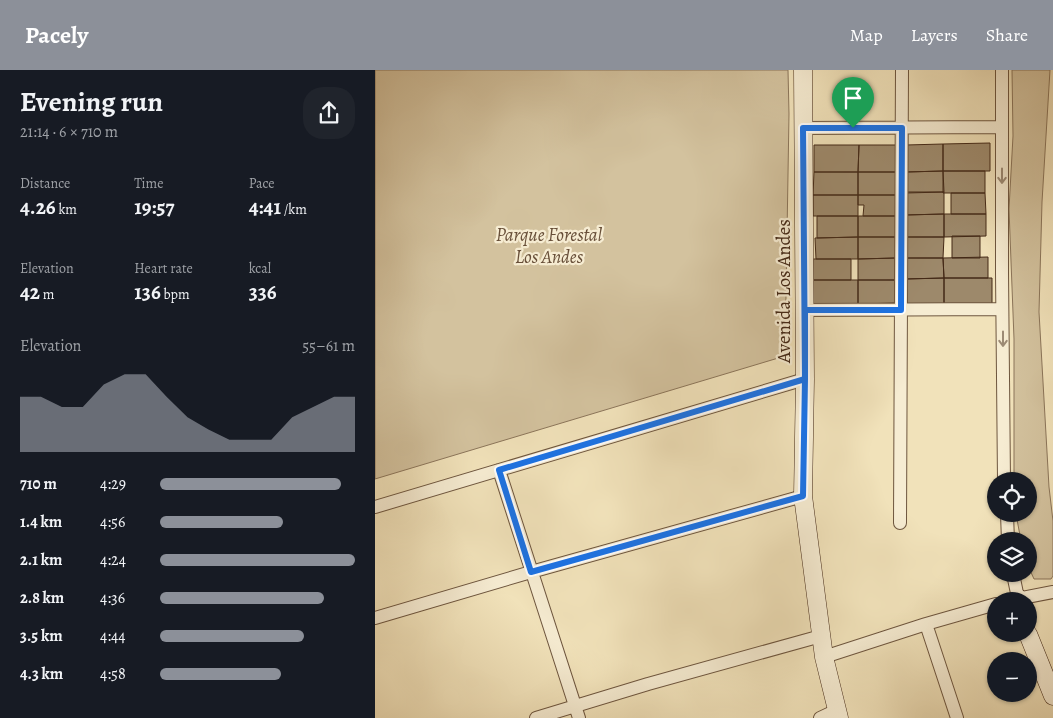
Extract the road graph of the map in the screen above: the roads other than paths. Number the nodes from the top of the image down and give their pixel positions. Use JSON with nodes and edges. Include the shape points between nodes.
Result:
{"nodes":[{"id":1,"x":803,"y":70,"type":"edge"},
{"id":2,"x":902,"y":70,"type":"edge"},
{"id":3,"x":1002,"y":70,"type":"edge"},
{"id":4,"x":1002,"y":127,"type":"junction"},
{"id":5,"x":803,"y":128,"type":"junction"},
{"id":6,"x":902,"y":128,"type":"junction"},
{"id":7,"x":1002,"y":309,"type":"junction"},
{"id":8,"x":805,"y":310,"type":"junction"},
{"id":9,"x":901,"y":310,"type":"junction"},
{"id":10,"x":805,"y":379,"type":"junction"},
{"id":11,"x":499,"y":470,"type":"junction"},
{"id":12,"x":1005,"y":472,"type":"edge"},
{"id":13,"x":803,"y":496,"type":"junction"},
{"id":14,"x":375,"y":506,"type":"edge"},
{"id":15,"x":899,"y":523,"type":"dead end"},
{"id":16,"x":531,"y":572,"type":"junction"},
{"id":17,"x":1053,"y":592,"type":"edge"},
{"id":18,"x":1037,"y":595,"type":"edge"},
{"id":19,"x":987,"y":607,"type":"edge"},
{"id":20,"x":375,"y":618,"type":"edge"},
{"id":21,"x":926,"y":624,"type":"junction"},
{"id":22,"x":821,"y":636,"type":"junction"},
{"id":23,"x":1032,"y":642,"type":"edge"},
{"id":24,"x":824,"y":656,"type":"junction"},
{"id":25,"x":1053,"y":696,"type":"edge"},
{"id":26,"x":577,"y":712,"type":"edge"},
{"id":27,"x":838,"y":714,"type":"edge"},
{"id":28,"x":536,"y":718,"type":"edge"},
{"id":29,"x":820,"y":718,"type":"edge"},
{"id":30,"x":957,"y":718,"type":"edge"}],
"edges":[{"from":1,"to":5,"type":"street","name":"Avenida Los Andes"},
{"from":2,"to":6,"type":"street"},
{"from":3,"to":4,"type":"street"},
{"from":4,"to":6,"type":"street"},
{"from":4,"to":7,"type":"street","one_way":true},
{"from":5,"to":6,"type":"street"},
{"from":5,"to":8,"type":"street","name":"Avenida Los Andes"},
{"from":6,"to":9,"type":"street"},
{"from":7,"to":9,"type":"street"},
{"from":7,"to":12,"type":"street","one_way":true},
{"from":8,"to":9,"type":"street"},
{"from":8,"to":10,"type":"street","name":"Avenida Los Andes"},
{"from":9,"to":15,"type":"street"},
{"from":10,"to":11,"type":"street"},
{"from":10,"to":13,"type":"street","name":"Avenida Los Andes"},
{"from":11,"to":14,"type":"street"},
{"from":11,"to":16,"type":"street"},
{"from":13,"to":16,"type":"street"},
{"from":13,"to":22,"type":"street","name":"Avenida Los Andes"},
{"from":16,"to":20,"type":"street"},
{"from":16,"to":26,"type":"street"},
{"from":17,"to":18,"type":"street"},
{"from":19,"to":21,"type":"street"},
{"from":21,"to":24,"type":"street"},
{"from":21,"to":30,"type":"street"},
{"from":22,"to":24,"type":"street","name":"Avenida Los Andes"},
{"from":22,"to":26,"type":"street","via":[[648,684]]},
{"from":23,"to":25,"type":"street"},
{"from":24,"to":27,"type":"street","name":"Avenida Los Andes"},
{"from":26,"to":28,"type":"street"},
{"from":27,"to":29,"type":"street"}]}
